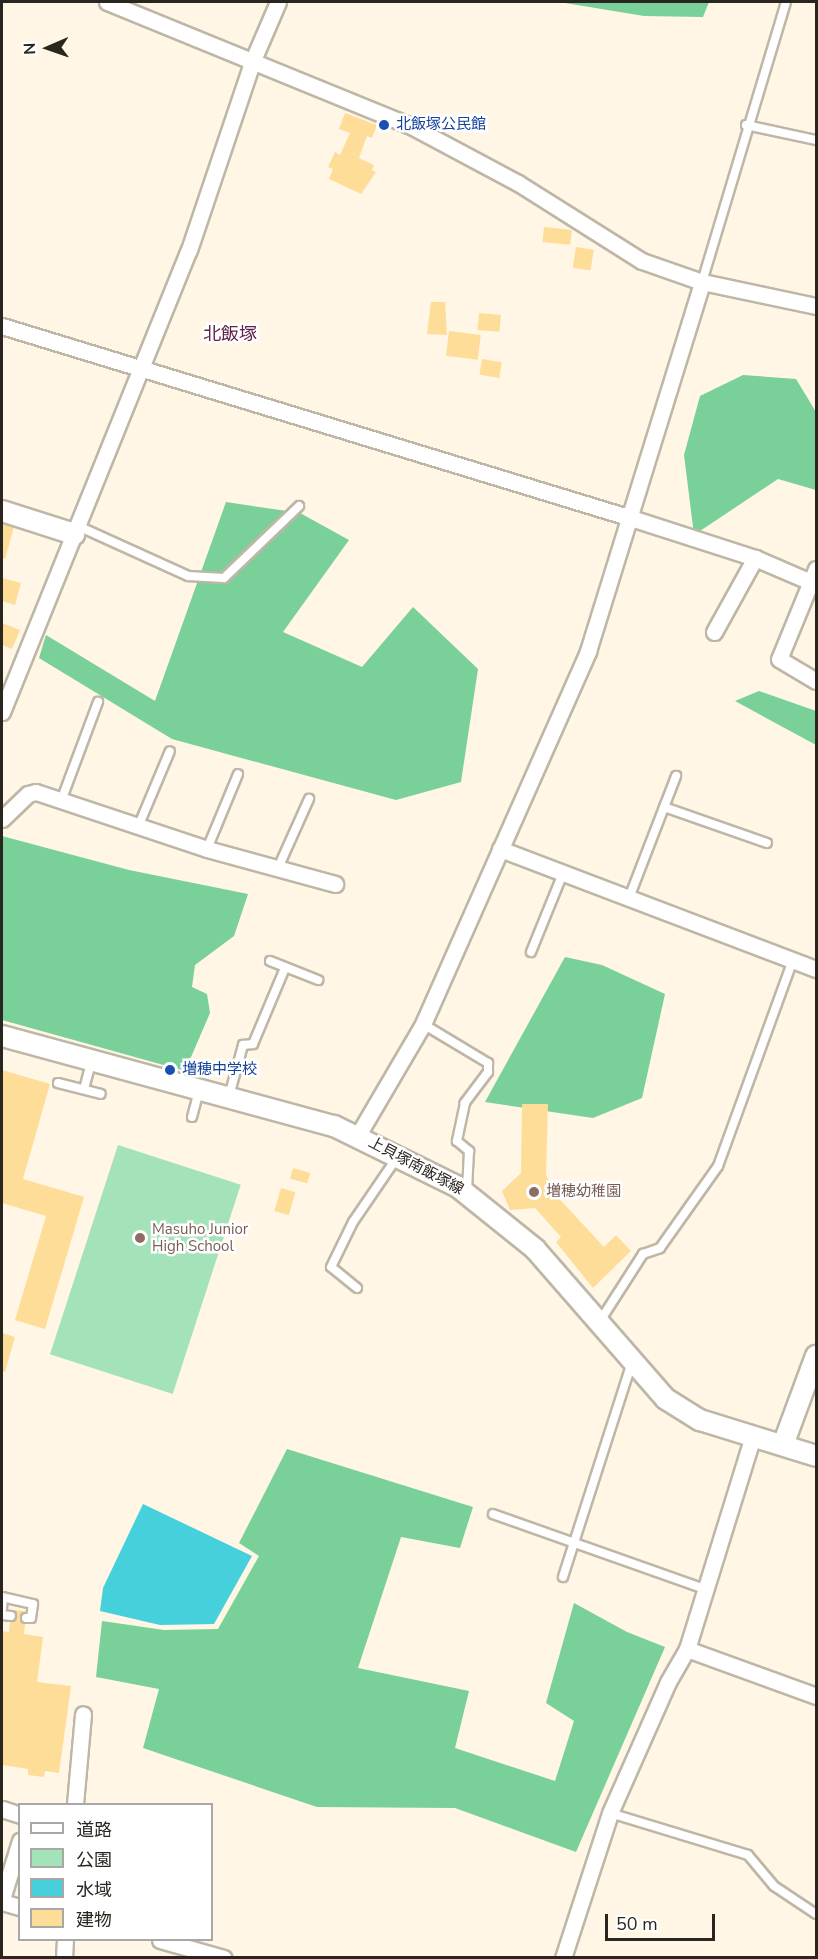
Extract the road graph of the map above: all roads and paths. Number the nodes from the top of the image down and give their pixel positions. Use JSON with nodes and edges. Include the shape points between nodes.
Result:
{"nodes":[{"id":1,"x":107,"y":2,"type":"edge"},
{"id":2,"x":278,"y":2,"type":"edge"},
{"id":3,"x":786,"y":2,"type":"edge"},
{"id":4,"x":253,"y":60,"type":"junction"},
{"id":5,"x":746,"y":125,"type":"junction"},
{"id":6,"x":816,"y":140,"type":"edge"},
{"id":7,"x":702,"y":282,"type":"junction"},
{"id":8,"x":816,"y":306,"type":"edge"},
{"id":9,"x":2,"y":326,"type":"edge"},
{"id":10,"x":142,"y":369,"type":"junction"},
{"id":11,"x":299,"y":506,"type":"dead end"},
{"id":12,"x":2,"y":511,"type":"edge"},
{"id":13,"x":631,"y":518,"type":"junction"},
{"id":14,"x":76,"y":530,"type":"junction"},
{"id":15,"x":755,"y":558,"type":"junction"},
{"id":16,"x":814,"y":576,"type":"edge"},
{"id":17,"x":714,"y":632,"type":"dead end"},
{"id":18,"x":816,"y":681,"type":"edge"},
{"id":19,"x":98,"y":702,"type":"dead end"},
{"id":20,"x":2,"y":712,"type":"edge"},
{"id":21,"x":170,"y":751,"type":"dead end"},
{"id":22,"x":238,"y":774,"type":"dead end"},
{"id":23,"x":676,"y":776,"type":"dead end"},
{"id":24,"x":309,"y":799,"type":"dead end"},
{"id":25,"x":61,"y":801,"type":"junction"},
{"id":26,"x":664,"y":807,"type":"junction"},
{"id":27,"x":2,"y":819,"type":"edge"},
{"id":28,"x":138,"y":827,"type":"junction"},
{"id":29,"x":767,"y":843,"type":"dead end"},
{"id":30,"x":207,"y":849,"type":"junction"},
{"id":31,"x":500,"y":849,"type":"junction"},
{"id":32,"x":278,"y":868,"type":"junction"},
{"id":33,"x":563,"y":873,"type":"junction"},
{"id":34,"x":335,"y":884,"type":"dead end"},
{"id":35,"x":629,"y":898,"type":"junction"},
{"id":36,"x":531,"y":952,"type":"dead end"},
{"id":37,"x":793,"y":960,"type":"junction"},
{"id":38,"x":270,"y":961,"type":"dead end"},
{"id":39,"x":285,"y":968,"type":"junction"},
{"id":40,"x":816,"y":969,"type":"edge"},
{"id":41,"x":318,"y":980,"type":"dead end"},
{"id":42,"x":423,"y":1024,"type":"junction"},
{"id":43,"x":2,"y":1036,"type":"edge"},
{"id":44,"x":92,"y":1060,"type":"junction"},
{"id":45,"x":58,"y":1083,"type":"dead end"},
{"id":46,"x":200,"y":1087,"type":"junction"},
{"id":47,"x":84,"y":1089,"type":"junction"},
{"id":48,"x":101,"y":1094,"type":"dead end"},
{"id":49,"x":230,"y":1096,"type":"junction"},
{"id":50,"x":192,"y":1117,"type":"dead end"},
{"id":51,"x":357,"y":1135,"type":"junction"},
{"id":52,"x":398,"y":1156,"type":"junction"},
{"id":53,"x":467,"y":1193,"type":"junction"},
{"id":54,"x":357,"y":1288,"type":"dead end"},
{"id":55,"x":600,"y":1321,"type":"junction"},
{"id":56,"x":816,"y":1356,"type":"edge"},
{"id":57,"x":632,"y":1362,"type":"junction"},
{"id":58,"x":753,"y":1436,"type":"junction"},
{"id":59,"x":783,"y":1445,"type":"junction"},
{"id":60,"x":816,"y":1456,"type":"edge"},
{"id":61,"x":493,"y":1514,"type":"dead end"},
{"id":62,"x":574,"y":1543,"type":"junction"},
{"id":63,"x":563,"y":1577,"type":"dead end"},
{"id":64,"x":705,"y":1589,"type":"junction"},
{"id":65,"x":2,"y":1598,"type":"edge"},
{"id":66,"x":2,"y":1609,"type":"edge"},
{"id":67,"x":2,"y":1615,"type":"edge"},
{"id":68,"x":11,"y":1616,"type":"dead end"},
{"id":69,"x":26,"y":1618,"type":"dead end"},
{"id":70,"x":687,"y":1649,"type":"junction"},
{"id":71,"x":816,"y":1696,"type":"edge"},
{"id":72,"x":83,"y":1714,"type":"dead end"},
{"id":73,"x":75,"y":1803,"type":"edge"},
{"id":74,"x":2,"y":1809,"type":"edge"},
{"id":75,"x":610,"y":1813,"type":"junction"},
{"id":76,"x":18,"y":1814,"type":"edge"},
{"id":77,"x":18,"y":1848,"type":"edge"},
{"id":78,"x":2,"y":1900,"type":"edge"},
{"id":79,"x":18,"y":1906,"type":"edge"},
{"id":80,"x":816,"y":1914,"type":"edge"},
{"id":81,"x":64,"y":1941,"type":"edge"},
{"id":82,"x":163,"y":1941,"type":"edge"},
{"id":83,"x":64,"y":1958,"type":"edge"},
{"id":84,"x":224,"y":1958,"type":"edge"},
{"id":85,"x":563,"y":1958,"type":"edge"}],
"edges":[{"from":1,"to":4,"type":"street"},
{"from":2,"to":4,"type":"street"},
{"from":3,"to":5,"type":"lane"},
{"from":4,"to":7,"type":"street","via":[[409,125],[518,183],[642,261]]},
{"from":4,"to":10,"type":"street","via":[[189,250]]},
{"from":5,"to":6,"type":"lane"},
{"from":5,"to":7,"type":"lane"},
{"from":7,"to":8,"type":"street"},
{"from":7,"to":13,"type":"street"},
{"from":9,"to":10,"type":"street"},
{"from":10,"to":13,"type":"street"},
{"from":10,"to":14,"type":"street"},
{"from":11,"to":14,"type":"lane","via":[[224,578],[188,576]]},
{"from":12,"to":14,"type":"street"},
{"from":13,"to":15,"type":"street"},
{"from":13,"to":31,"type":"street","via":[[588,651]]},
{"from":14,"to":20,"type":"street"},
{"from":15,"to":16,"type":"street"},
{"from":15,"to":17,"type":"street"},
{"from":16,"to":18,"type":"street","via":[[779,659]]},
{"from":19,"to":25,"type":"lane"},
{"from":21,"to":28,"type":"lane"},
{"from":22,"to":30,"type":"lane"},
{"from":23,"to":26,"type":"lane"},
{"from":24,"to":32,"type":"lane"},
{"from":25,"to":27,"type":"street","via":[[36,792],[28,794]]},
{"from":25,"to":28,"type":"street"},
{"from":26,"to":29,"type":"lane"},
{"from":26,"to":35,"type":"lane"},
{"from":28,"to":30,"type":"street"},
{"from":30,"to":32,"type":"street"},
{"from":31,"to":33,"type":"street"},
{"from":31,"to":42,"type":"street"},
{"from":32,"to":34,"type":"street"},
{"from":33,"to":35,"type":"street"},
{"from":33,"to":36,"type":"lane"},
{"from":35,"to":37,"type":"street"},
{"from":37,"to":40,"type":"street"},
{"from":37,"to":55,"type":"lane","via":[[718,1166],[660,1248],[643,1254]]},
{"from":38,"to":39,"type":"lane"},
{"from":39,"to":41,"type":"lane"},
{"from":39,"to":49,"type":"lane","via":[[253,1044],[243,1045]]},
{"from":42,"to":51,"type":"street"},
{"from":42,"to":53,"type":"lane","via":[[488,1063],[488,1072],[465,1103],[458,1141],[469,1151]]},
{"from":43,"to":44,"type":"street","name":"上貝塚南飯塚線"},
{"from":44,"to":46,"type":"street","name":"上貝塚南飯塚線"},
{"from":44,"to":47,"type":"lane"},
{"from":45,"to":47,"type":"lane"},
{"from":46,"to":49,"type":"street","name":"上貝塚南飯塚線"},
{"from":46,"to":50,"type":"lane"},
{"from":47,"to":48,"type":"lane"},
{"from":49,"to":51,"type":"street","name":"上貝塚南飯塚線"},
{"from":51,"to":52,"type":"street","name":"上貝塚南飯塚線"},
{"from":52,"to":53,"type":"street","name":"上貝塚南飯塚線"},
{"from":52,"to":54,"type":"lane","via":[[353,1222],[331,1267]]},
{"from":53,"to":55,"type":"street","name":"上貝塚南飯塚線","via":[[535,1249]]},
{"from":55,"to":57,"type":"street","name":"上貝塚南飯塚線"},
{"from":56,"to":59,"type":"street"},
{"from":57,"to":58,"type":"street","name":"上貝塚南飯塚線","via":[[666,1399],[700,1420]]},
{"from":57,"to":62,"type":"lane"},
{"from":58,"to":59,"type":"street","name":"上貝塚南飯塚線"},
{"from":58,"to":64,"type":"street"},
{"from":59,"to":60,"type":"street","name":"上貝塚南飯塚線"},
{"from":61,"to":62,"type":"lane"},
{"from":62,"to":63,"type":"lane"},
{"from":62,"to":64,"type":"lane"},
{"from":64,"to":70,"type":"street"},
{"from":65,"to":66,"type":"lane"},
{"from":65,"to":69,"type":"lane","via":[[33,1604],[31,1618]]},
{"from":67,"to":68,"type":"lane"},
{"from":70,"to":71,"type":"street"},
{"from":70,"to":75,"type":"street","via":[[668,1682]]},
{"from":72,"to":73,"type":"street"},
{"from":74,"to":76,"type":"street"},
{"from":75,"to":80,"type":"lane","via":[[747,1855],[774,1886]]},
{"from":75,"to":85,"type":"street"},
{"from":77,"to":78,"type":"street"},
{"from":78,"to":79,"type":"street"},
{"from":81,"to":83,"type":"street"},
{"from":82,"to":84,"type":"street"}]}
